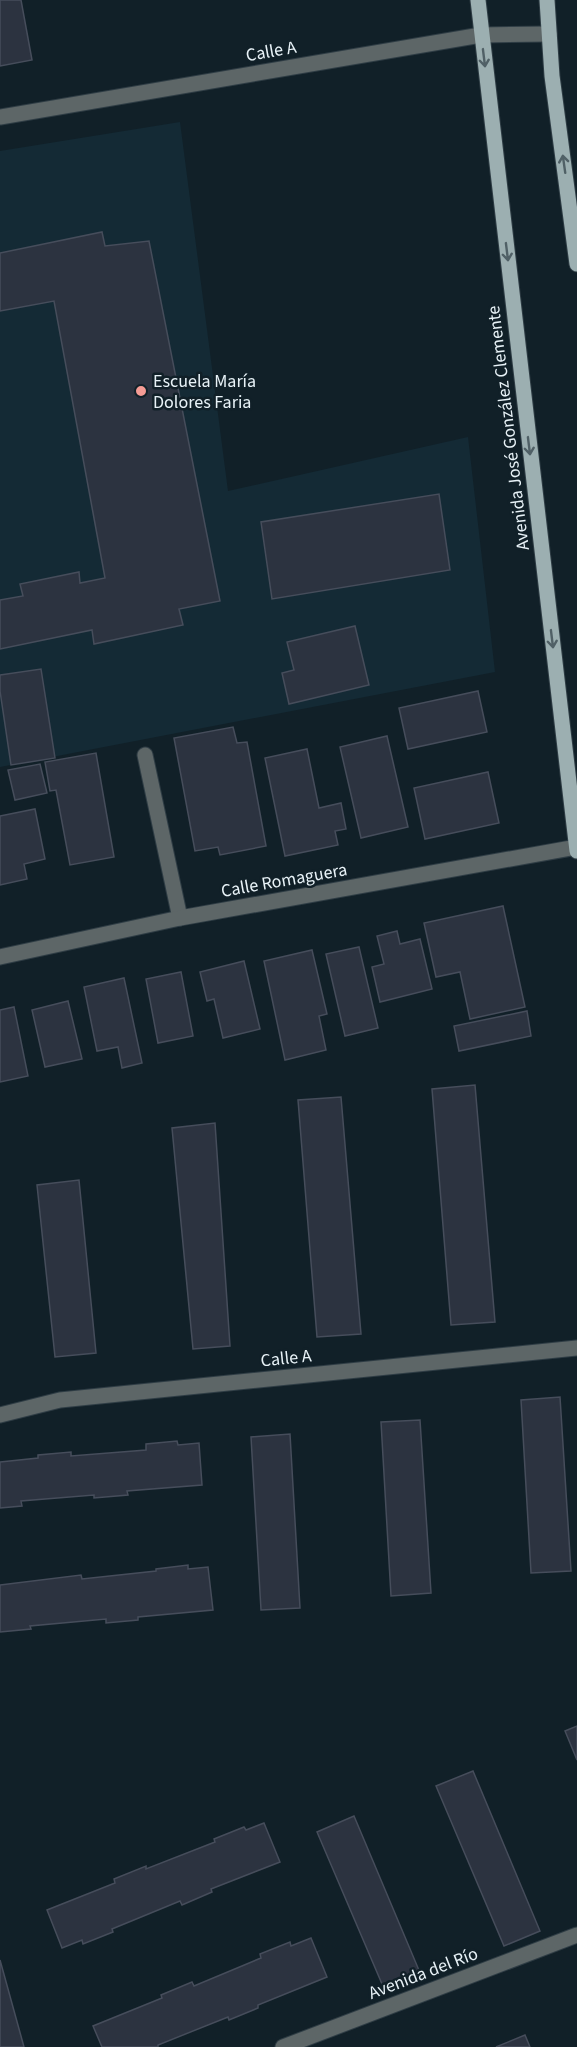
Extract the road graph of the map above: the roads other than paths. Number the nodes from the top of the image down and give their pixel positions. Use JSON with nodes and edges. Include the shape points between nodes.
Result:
{"nodes":[{"id":1,"x":478,"y":0,"type":"edge"},
{"id":2,"x":547,"y":0,"type":"edge"},
{"id":3,"x":549,"y":34,"type":"junction"},
{"id":4,"x":481,"y":35,"type":"junction"},
{"id":5,"x":0,"y":117,"type":"edge"},
{"id":6,"x":577,"y":264,"type":"edge"},
{"id":7,"x":146,"y":755,"type":"dead end"},
{"id":8,"x":577,"y":849,"type":"edge"},
{"id":9,"x":180,"y":918,"type":"junction"},
{"id":10,"x":0,"y":957,"type":"edge"},
{"id":11,"x":577,"y":1348,"type":"edge"},
{"id":12,"x":0,"y":1415,"type":"edge"},
{"id":13,"x":577,"y":1935,"type":"edge"},
{"id":14,"x":283,"y":2047,"type":"edge"}],
"edges":[{"from":1,"to":4,"type":"main road","name":"Avenida José González Clemente"},
{"from":2,"to":3,"type":"main road"},
{"from":3,"to":4,"type":"street","name":"Calle A"},
{"from":6,"to":3,"type":"main road","one_way":true},
{"from":4,"to":5,"type":"street","name":"Calle A"},
{"from":4,"to":8,"type":"main road","name":"Avenida José González Clemente","one_way":true},
{"from":7,"to":9,"type":"street"},
{"from":8,"to":9,"type":"street","name":"Calle Romaguera"},
{"from":9,"to":10,"type":"street","name":"Calle Romaguera"},
{"from":11,"to":12,"type":"street","name":"Calle A","via":[[60,1400]]},
{"from":13,"to":14,"type":"street","name":"Avenida del Río"}]}
